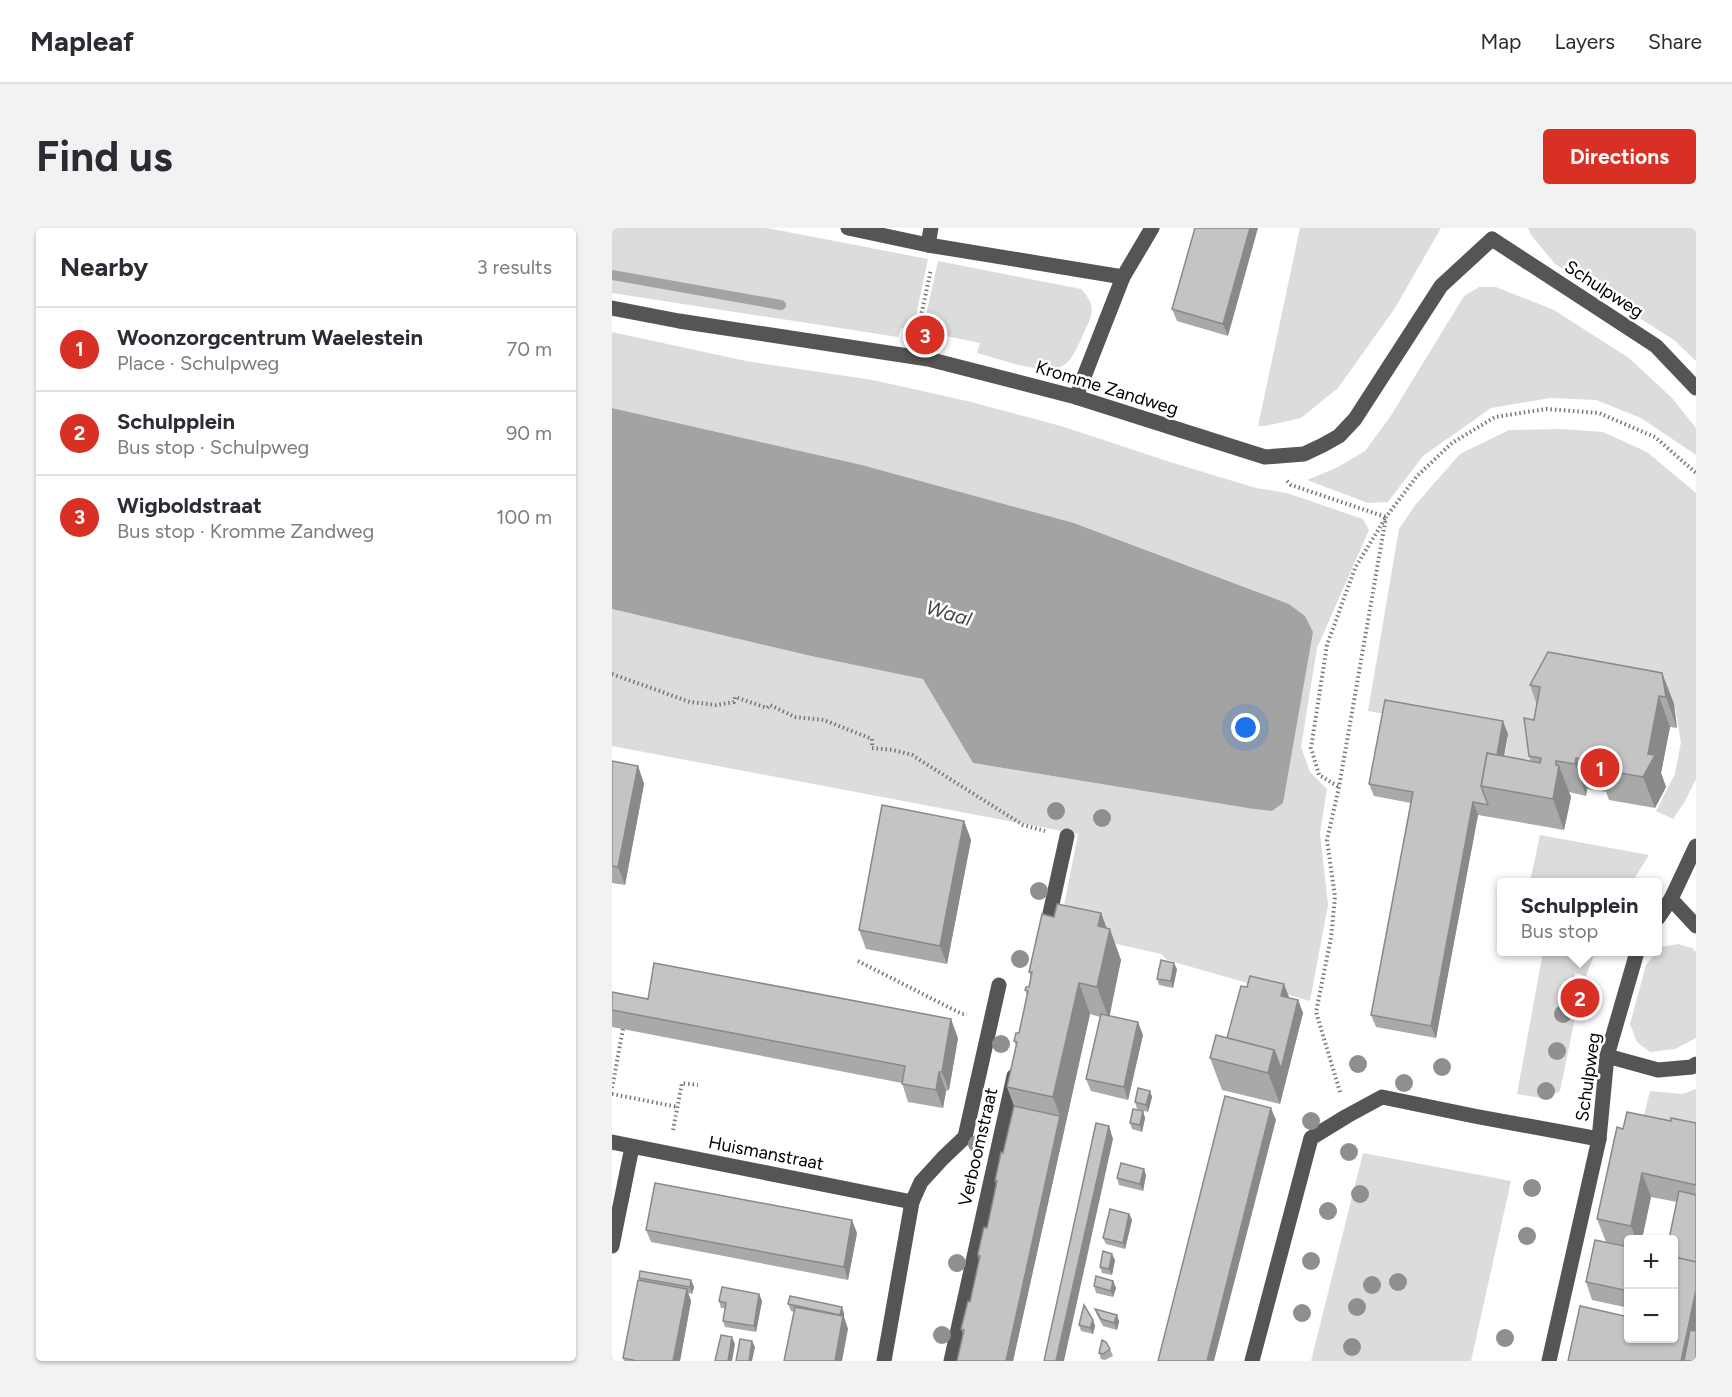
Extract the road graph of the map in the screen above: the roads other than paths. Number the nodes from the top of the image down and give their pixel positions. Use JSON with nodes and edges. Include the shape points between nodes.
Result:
{"nodes":[{"id":1,"x":848,"y":228,"type":"edge"},
{"id":2,"x":931,"y":228,"type":"edge"},
{"id":3,"x":1152,"y":228,"type":"edge"},
{"id":4,"x":1492,"y":233,"type":"edge"},
{"id":5,"x":928,"y":244,"type":"junction"},
{"id":6,"x":1123,"y":277,"type":"junction"},
{"id":7,"x":612,"y":308,"type":"edge"},
{"id":8,"x":1696,"y":388,"type":"edge"},
{"id":9,"x":1076,"y":397,"type":"junction"},
{"id":10,"x":1067,"y":836,"type":"road end"},
{"id":11,"x":1696,"y":846,"type":"edge"},
{"id":12,"x":1671,"y":899,"type":"junction"},
{"id":13,"x":1662,"y":912,"type":"edge"},
{"id":14,"x":1696,"y":926,"type":"edge"},
{"id":15,"x":1042,"y":952,"type":"edge"},
{"id":16,"x":1636,"y":956,"type":"edge"},
{"id":17,"x":999,"y":985,"type":"dead end"},
{"id":18,"x":1607,"y":1056,"type":"junction"},
{"id":19,"x":1696,"y":1064,"type":"edge"},
{"id":20,"x":1016,"y":1066,"type":"edge"},
{"id":21,"x":1599,"y":1139,"type":"junction"},
{"id":22,"x":612,"y":1142,"type":"edge"},
{"id":23,"x":632,"y":1147,"type":"junction"},
{"id":24,"x":912,"y":1202,"type":"junction"},
{"id":25,"x":612,"y":1246,"type":"edge"},
{"id":26,"x":884,"y":1361,"type":"edge"},
{"id":27,"x":951,"y":1361,"type":"edge"},
{"id":28,"x":1252,"y":1361,"type":"edge"},
{"id":29,"x":1549,"y":1361,"type":"edge"}],
"edges":[{"from":1,"to":5,"type":"street"},
{"from":2,"to":5,"type":"street"},
{"from":3,"to":6,"type":"street"},
{"from":4,"to":8,"type":"street","name":"Schulpweg","via":[[1656,346]]},
{"from":4,"to":9,"type":"street","name":"Kromme Zandweg","via":[[1441,286],[1355,419],[1339,436],[1304,454],[1265,458]]},
{"from":5,"to":6,"type":"street"},
{"from":6,"to":9,"type":"street"},
{"from":7,"to":9,"type":"street","name":"Kromme Zandweg","via":[[913,356]]},
{"from":10,"to":15,"type":"street"},
{"from":11,"to":12,"type":"street"},
{"from":12,"to":13,"type":"street"},
{"from":12,"to":14,"type":"street"},
{"from":16,"to":18,"type":"street","name":"Schulpweg"},
{"from":17,"to":24,"type":"street","via":[[965,1137],[921,1182]]},
{"from":18,"to":19,"type":"street","via":[[1658,1070]]},
{"from":18,"to":21,"type":"street","name":"Schulpweg"},
{"from":20,"to":27,"type":"street","name":"Verboomstraat"},
{"from":21,"to":28,"type":"street","via":[[1382,1097],[1311,1138]]},
{"from":21,"to":29,"type":"street","name":"Schulpweg"},
{"from":22,"to":23,"type":"street","name":"Huismanstraat"},
{"from":23,"to":24,"type":"street","name":"Huismanstraat"},
{"from":23,"to":25,"type":"street"},
{"from":24,"to":26,"type":"street"}]}
